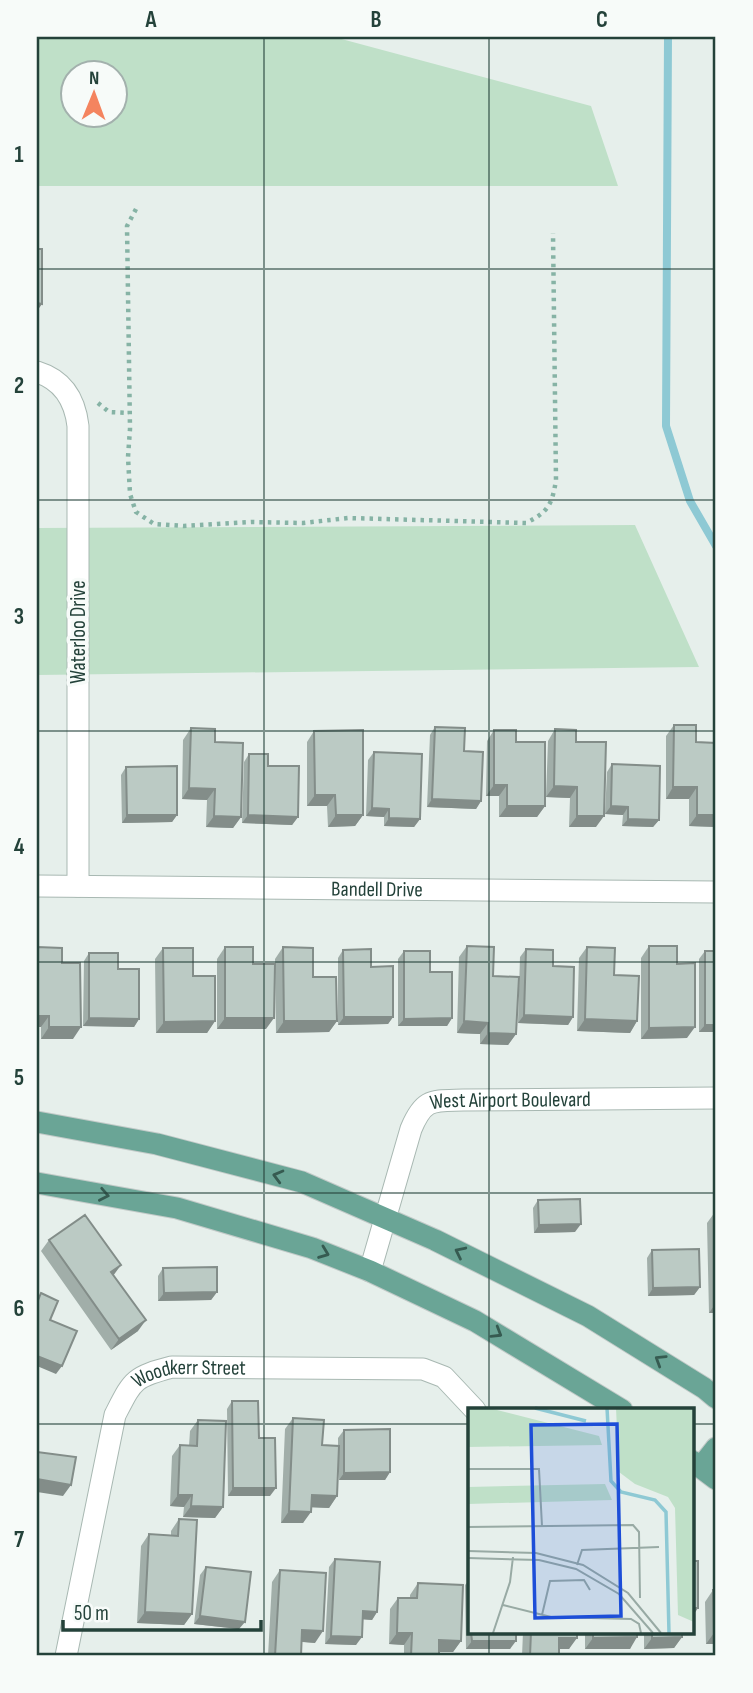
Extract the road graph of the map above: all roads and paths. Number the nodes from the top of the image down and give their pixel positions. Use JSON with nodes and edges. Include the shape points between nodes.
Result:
{"nodes":[{"id":1,"x":136,"y":209,"type":"dead end"},
{"id":2,"x":553,"y":233,"type":"dead end"},
{"id":3,"x":37,"y":372,"type":"edge"},
{"id":4,"x":37,"y":886,"type":"edge"},
{"id":5,"x":78,"y":886,"type":"junction"},
{"id":6,"x":716,"y":892,"type":"edge"},
{"id":7,"x":716,"y":1098,"type":"edge"},
{"id":8,"x":37,"y":1122,"type":"edge"},
{"id":9,"x":37,"y":1183,"type":"edge"},
{"id":10,"x":387,"y":1218,"type":"junction"},
{"id":11,"x":370,"y":1270,"type":"junction"},
{"id":12,"x":716,"y":1398,"type":"edge"},
{"id":13,"x":474,"y":1408,"type":"edge"},
{"id":14,"x":621,"y":1408,"type":"edge"},
{"id":15,"x":716,"y":1448,"type":"edge"},
{"id":16,"x":703,"y":1469,"type":"edge"},
{"id":17,"x":66,"y":1656,"type":"edge"}],
"edges":[{"from":1,"to":2,"type":"path","via":[[127,226],[130,494],[136,512],[154,524],[184,526],[348,519],[526,523],[541,515],[553,501],[556,480]]},
{"from":3,"to":5,"type":"street","name":"Waterloo Drive","via":[[70,396],[78,426]]},
{"from":4,"to":5,"type":"street","name":"Bandell Drive"},
{"from":5,"to":6,"type":"street","name":"Bandell Drive"},
{"from":7,"to":10,"type":"street","name":"West Airport Boulevard","via":[[428,1103],[418,1111],[411,1129]]},
{"from":10,"to":8,"type":"main road","one_way":true,"via":[[302,1182],[157,1144]]},
{"from":9,"to":11,"type":"main road","one_way":true,"via":[[177,1208]]},
{"from":10,"to":11,"type":"street","name":"West Airport Boulevard"},
{"from":12,"to":10,"type":"main road","one_way":true,"via":[[588,1316]]},
{"from":11,"to":14,"type":"main road","one_way":true,"via":[[475,1321]]},
{"from":13,"to":17,"type":"street","name":"Woodkerr Street","via":[[444,1377],[423,1369],[172,1367],[142,1375],[115,1415]]},
{"from":15,"to":16,"type":"main road"}]}
